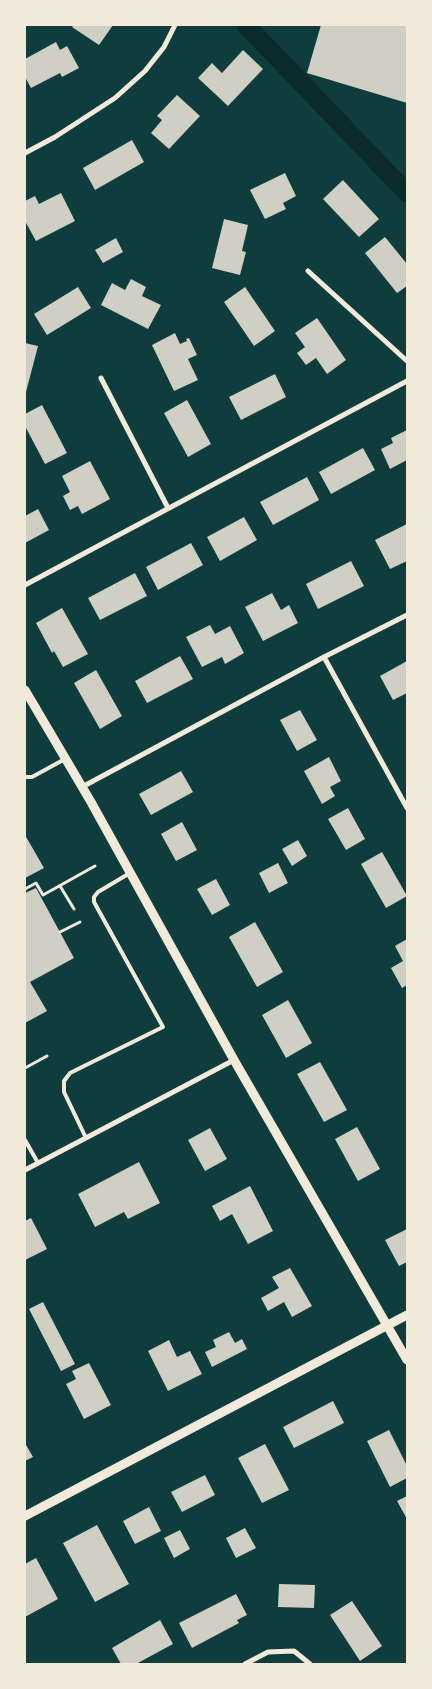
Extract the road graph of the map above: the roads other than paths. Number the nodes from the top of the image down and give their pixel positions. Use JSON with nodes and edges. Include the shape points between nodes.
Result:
{"nodes":[{"id":1,"x":175,"y":25,"type":"edge"},
{"id":2,"x":25,"y":153,"type":"edge"},
{"id":3,"x":308,"y":271,"type":"dead end"},
{"id":4,"x":407,"y":361,"type":"edge"},
{"id":5,"x":102,"y":378,"type":"dead end"},
{"id":6,"x":407,"y":382,"type":"edge"},
{"id":7,"x":168,"y":508,"type":"junction"},
{"id":8,"x":25,"y":585,"type":"edge"},
{"id":9,"x":407,"y":615,"type":"edge"},
{"id":10,"x":324,"y":657,"type":"junction"},
{"id":11,"x":25,"y":690,"type":"edge"},
{"id":12,"x":65,"y":758,"type":"junction"},
{"id":13,"x":25,"y":777,"type":"edge"},
{"id":14,"x":82,"y":787,"type":"junction"},
{"id":15,"x":407,"y":808,"type":"edge"},
{"id":16,"x":130,"y":873,"type":"junction"},
{"id":17,"x":234,"y":1060,"type":"junction"},
{"id":18,"x":86,"y":1138,"type":"junction"},
{"id":19,"x":25,"y":1140,"type":"edge"},
{"id":20,"x":38,"y":1163,"type":"junction"},
{"id":21,"x":25,"y":1170,"type":"edge"},
{"id":22,"x":407,"y":1315,"type":"edge"},
{"id":23,"x":388,"y":1326,"type":"junction"},
{"id":24,"x":407,"y":1360,"type":"edge"},
{"id":25,"x":25,"y":1516,"type":"edge"},
{"id":26,"x":245,"y":1664,"type":"edge"},
{"id":27,"x":310,"y":1664,"type":"edge"}],
"edges":[{"from":1,"to":2,"type":"street","via":[[164,48],[145,71],[115,98]]},
{"from":3,"to":4,"type":"street"},
{"from":5,"to":7,"type":"street"},
{"from":6,"to":7,"type":"street"},
{"from":7,"to":8,"type":"street"},
{"from":9,"to":10,"type":"street"},
{"from":10,"to":14,"type":"street"},
{"from":10,"to":15,"type":"street"},
{"from":11,"to":12,"type":"street"},
{"from":12,"to":13,"type":"lane","via":[[32,777]]},
{"from":12,"to":14,"type":"street"},
{"from":14,"to":16,"type":"street"},
{"from":16,"to":17,"type":"street"},
{"from":16,"to":18,"type":"lane","via":[[98,892],[94,902],[163,1027],[70,1073],[64,1081],[64,1092]]},
{"from":17,"to":18,"type":"street"},
{"from":17,"to":23,"type":"street"},
{"from":18,"to":20,"type":"street"},
{"from":19,"to":20,"type":"lane"},
{"from":20,"to":21,"type":"street"},
{"from":22,"to":23,"type":"street"},
{"from":23,"to":24,"type":"street"},
{"from":23,"to":25,"type":"street"},
{"from":26,"to":27,"type":"street","via":[[268,1652],[294,1651]]}]}
